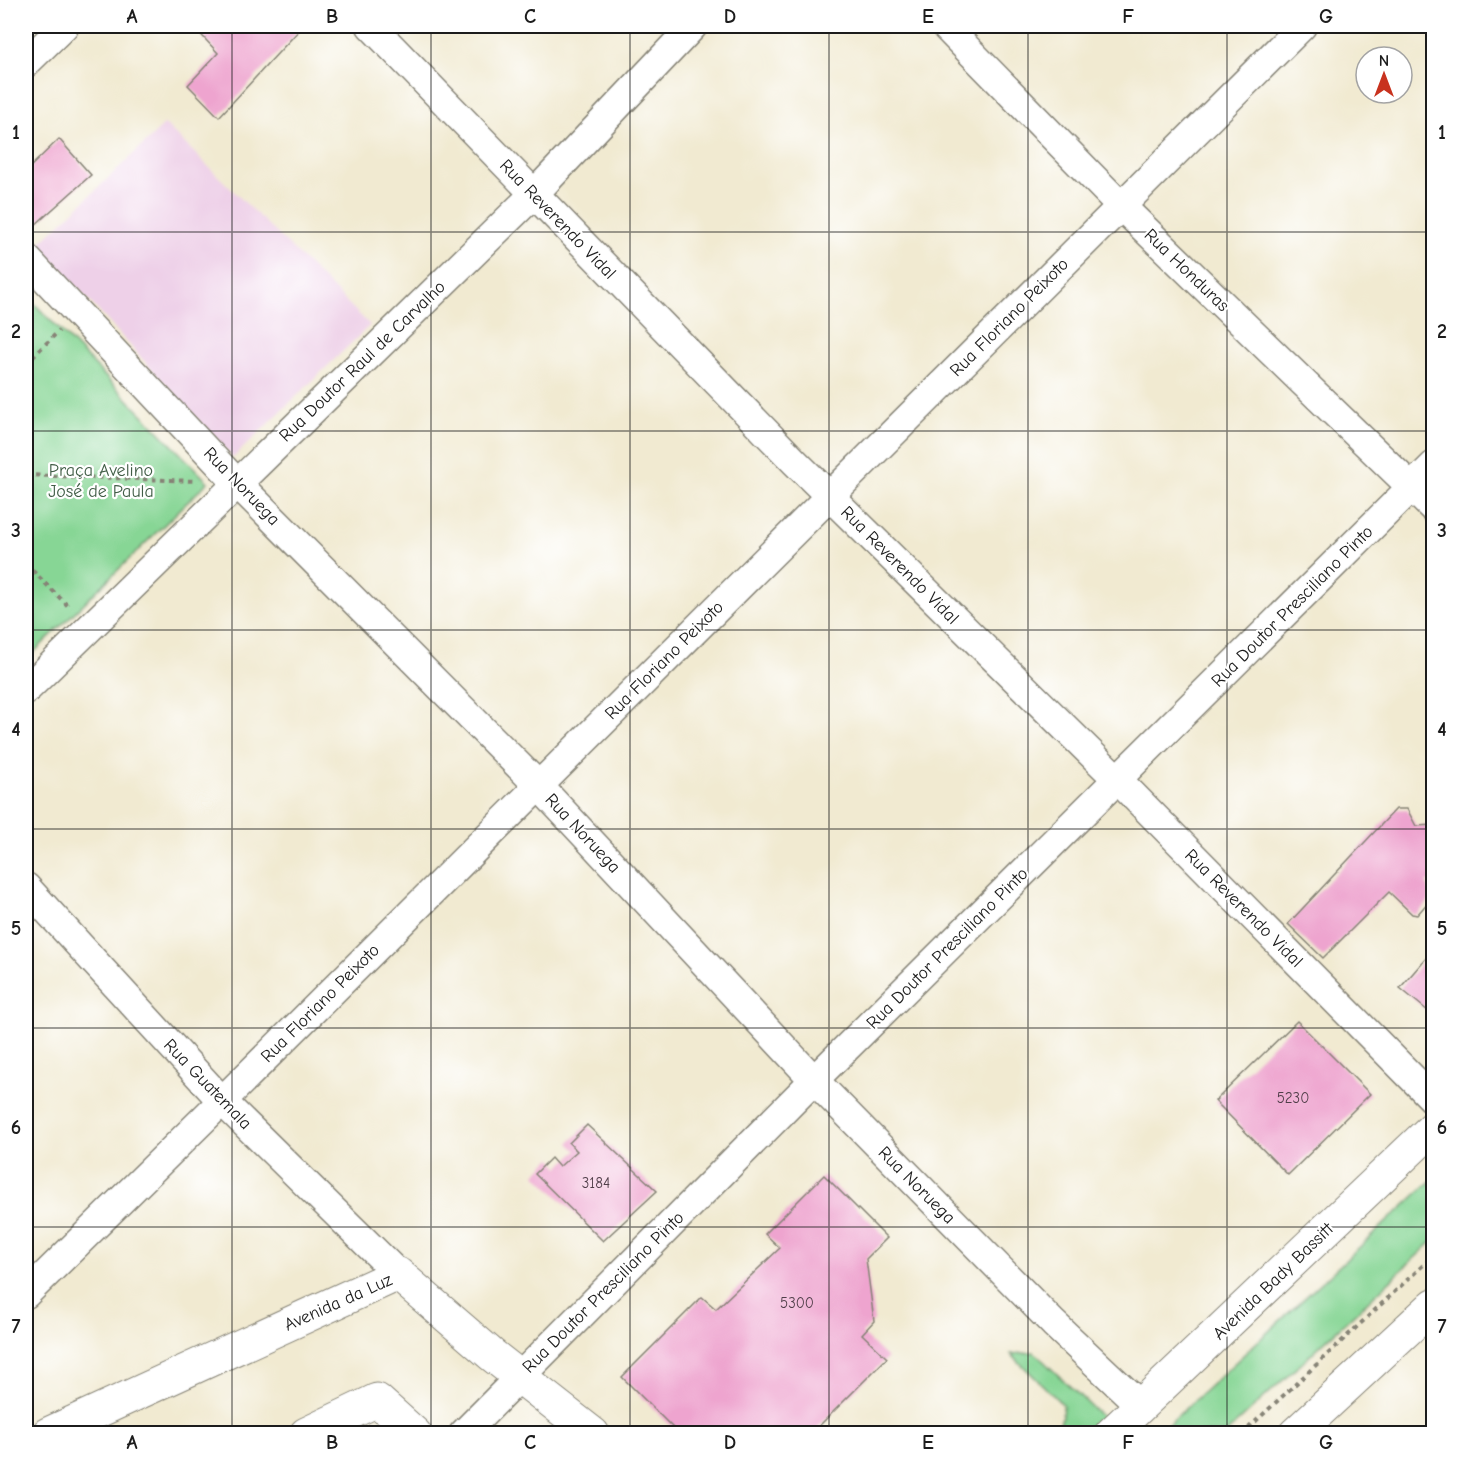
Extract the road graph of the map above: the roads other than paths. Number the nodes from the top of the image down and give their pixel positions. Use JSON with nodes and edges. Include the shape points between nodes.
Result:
{"nodes":[{"id":1,"x":64,"y":26,"type":"edge"},
{"id":2,"x":371,"y":26,"type":"edge"},
{"id":3,"x":693,"y":26,"type":"edge"},
{"id":4,"x":945,"y":26,"type":"edge"},
{"id":5,"x":1302,"y":26,"type":"edge"},
{"id":6,"x":26,"y":63,"type":"edge"},
{"id":7,"x":534,"y":194,"type":"junction"},
{"id":8,"x":1121,"y":206,"type":"junction"},
{"id":9,"x":26,"y":258,"type":"edge"},
{"id":10,"x":1434,"y":465,"type":"edge"},
{"id":11,"x":237,"y":483,"type":"junction"},
{"id":12,"x":1411,"y":487,"type":"junction"},
{"id":13,"x":829,"y":496,"type":"junction"},
{"id":14,"x":1434,"y":509,"type":"edge"},
{"id":15,"x":26,"y":690,"type":"edge"},
{"id":16,"x":1117,"y":779,"type":"junction"},
{"id":17,"x":538,"y":785,"type":"junction"},
{"id":18,"x":26,"y":887,"type":"edge"},
{"id":19,"x":814,"y":1080,"type":"junction"},
{"id":20,"x":1434,"y":1100,"type":"edge"},
{"id":21,"x":222,"y":1101,"type":"junction"},
{"id":22,"x":1434,"y":1127,"type":"edge"},
{"id":23,"x":398,"y":1274,"type":"junction"},
{"id":24,"x":26,"y":1294,"type":"edge"},
{"id":25,"x":1434,"y":1305,"type":"edge"},
{"id":26,"x":519,"y":1377,"type":"junction"},
{"id":27,"x":1141,"y":1406,"type":"junction"},
{"id":28,"x":48,"y":1434,"type":"edge"},
{"id":29,"x":306,"y":1434,"type":"edge"},
{"id":30,"x":416,"y":1434,"type":"edge"},
{"id":31,"x":463,"y":1434,"type":"edge"},
{"id":32,"x":592,"y":1434,"type":"edge"},
{"id":33,"x":1111,"y":1434,"type":"edge"},
{"id":34,"x":1296,"y":1434,"type":"edge"}],
"edges":[{"from":1,"to":6,"type":"street"},
{"from":2,"to":7,"type":"street","name":"Rua Reverendo Vidal"},
{"from":3,"to":7,"type":"street","name":"Rua Doutor Raul de Carvalho"},
{"from":4,"to":8,"type":"street","name":"Rua Honduras"},
{"from":5,"to":8,"type":"street","name":"Rua Floriano Peixoto"},
{"from":7,"to":11,"type":"street","name":"Rua Doutor Raul de Carvalho"},
{"from":7,"to":13,"type":"street","name":"Rua Reverendo Vidal"},
{"from":8,"to":12,"type":"street","name":"Rua Honduras"},
{"from":8,"to":13,"type":"street","name":"Rua Floriano Peixoto"},
{"from":9,"to":11,"type":"street","name":"Rua Noruega"},
{"from":10,"to":12,"type":"street","name":"Rua Doutor Presciliano Pinto"},
{"from":11,"to":15,"type":"street","name":"Rua Doutor Raul de Carvalho"},
{"from":11,"to":17,"type":"street","name":"Rua Noruega"},
{"from":12,"to":14,"type":"street","name":"Rua Honduras"},
{"from":12,"to":16,"type":"street","name":"Rua Doutor Presciliano Pinto"},
{"from":13,"to":16,"type":"street","name":"Rua Reverendo Vidal"},
{"from":13,"to":17,"type":"street","name":"Rua Floriano Peixoto"},
{"from":16,"to":19,"type":"street","name":"Rua Doutor Presciliano Pinto"},
{"from":16,"to":20,"type":"street","name":"Rua Reverendo Vidal"},
{"from":17,"to":19,"type":"street","name":"Rua Noruega"},
{"from":17,"to":21,"type":"street","name":"Rua Floriano Peixoto"},
{"from":18,"to":21,"type":"street","name":"Rua Guatemala"},
{"from":19,"to":26,"type":"street","name":"Rua Doutor Presciliano Pinto"},
{"from":19,"to":27,"type":"street","name":"Rua Noruega","via":[[1054,1324]]},
{"from":21,"to":23,"type":"street","name":"Rua Guatemala"},
{"from":21,"to":24,"type":"street","name":"Rua Floriano Peixoto"},
{"from":22,"to":27,"type":"street","name":"Avenida Bady Bassitt"},
{"from":23,"to":26,"type":"street","name":"Avenida da Luz"},
{"from":23,"to":28,"type":"street","name":"Avenida da Luz"},
{"from":25,"to":34,"type":"street"},
{"from":26,"to":31,"type":"street","name":"Rua Doutor Presciliano Pinto"},
{"from":26,"to":32,"type":"street","name":"Avenida da Luz"},
{"from":27,"to":33,"type":"street","name":"Avenida Bady Bassitt"},
{"from":29,"to":30,"type":"street","via":[[377,1400]]}]}
